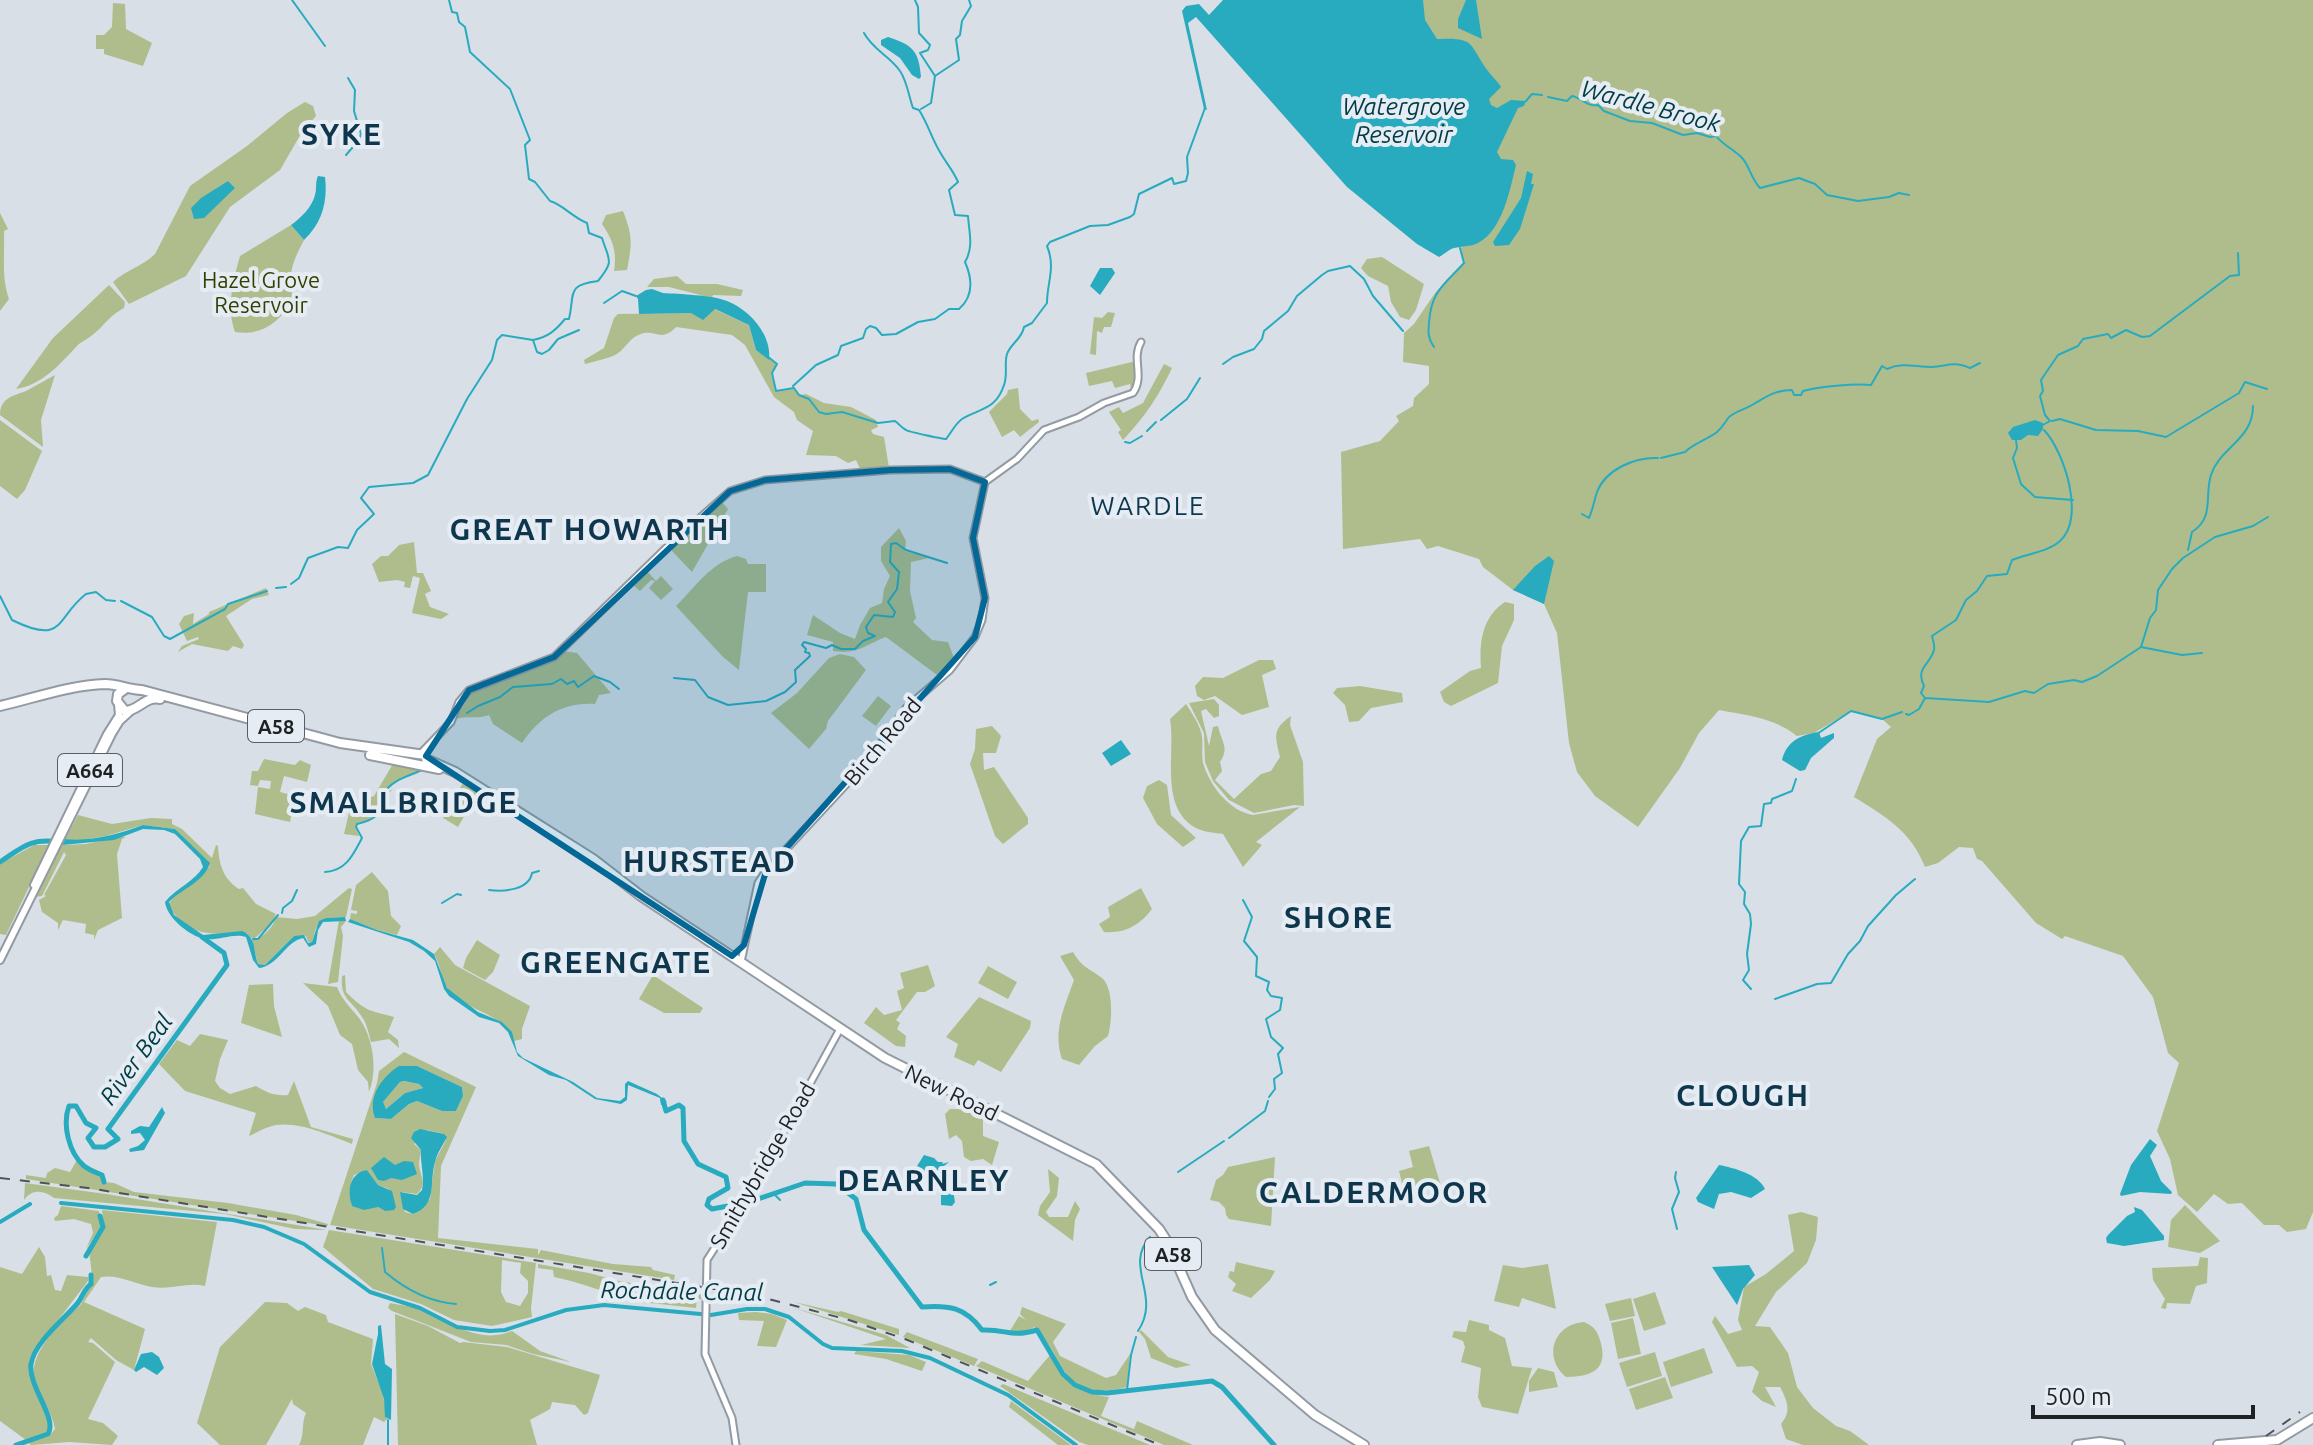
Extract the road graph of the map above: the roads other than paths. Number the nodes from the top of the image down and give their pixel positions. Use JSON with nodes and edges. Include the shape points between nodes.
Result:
{"nodes":[{"id":1,"x":1141,"y":342,"type":"dead end"},
{"id":2,"x":985,"y":482,"type":"junction"},
{"id":3,"x":94,"y":686,"type":"junction"},
{"id":4,"x":130,"y":689,"type":"junction"},
{"id":5,"x":117,"y":702,"type":"junction"},
{"id":6,"x":0,"y":706,"type":"edge"},
{"id":7,"x":135,"y":708,"type":"junction"},
{"id":8,"x":389,"y":757,"type":"junction"},
{"id":9,"x":425,"y":757,"type":"junction"},
{"id":10,"x":60,"y":836,"type":"junction"},
{"id":11,"x":744,"y":948,"type":"junction"},
{"id":12,"x":736,"y":958,"type":"junction"},
{"id":13,"x":0,"y":960,"type":"edge"},
{"id":14,"x":840,"y":1029,"type":"junction"},
{"id":15,"x":2313,"y":1418,"type":"edge"},
{"id":16,"x":736,"y":1445,"type":"edge"},
{"id":17,"x":1364,"y":1445,"type":"edge"},
{"id":18,"x":2077,"y":1445,"type":"edge"},
{"id":19,"x":2120,"y":1445,"type":"edge"},
{"id":20,"x":2218,"y":1445,"type":"edge"}],
"edges":[{"from":1,"to":2,"type":"street","via":[[1133,393],[1044,430]]},
{"from":2,"to":9,"type":"street","via":[[957,469],[892,470],[754,481],[727,493],[554,657],[469,690]]},
{"from":2,"to":11,"type":"street","name":"Birch Road","via":[[973,538],[985,598],[975,637],[950,670],[906,708],[867,762],[766,871],[758,883]]},
{"from":3,"to":4,"type":"highway","number":"A58"},
{"from":3,"to":5,"type":"highway","number":"A58","via":[[109,690]]},
{"from":3,"to":6,"type":"highway","number":"A58"},
{"from":4,"to":5,"type":"highway","via":[[118,694]]},
{"from":4,"to":7,"type":"highway","via":[[139,697]]},
{"from":4,"to":9,"type":"highway","number":"A58","via":[[340,743]]},
{"from":5,"to":7,"type":"highway","number":"A58","via":[[123,710]]},
{"from":5,"to":10,"type":"main road","number":"A664","via":[[118,717]]},
{"from":7,"to":8,"type":"highway","number":"A58","via":[[156,698]]},
{"from":7,"to":10,"type":"main road","number":"A664","via":[[112,734]]},
{"from":8,"to":9,"type":"highway","number":"A58"},
{"from":8,"to":9,"type":"highway","number":"A58"},
{"from":9,"to":12,"type":"highway","number":"A58","via":[[584,854]]},
{"from":10,"to":13,"type":"main road","number":"A664"},
{"from":11,"to":12,"type":"street"},
{"from":11,"to":12,"type":"street","name":"Birch Road"},
{"from":12,"to":14,"type":"highway","number":"A58"},
{"from":14,"to":16,"type":"street","name":"Smithybridge Road","via":[[707,1260],[705,1354],[732,1418]]},
{"from":14,"to":17,"type":"highway","name":"New Road","number":"A58","via":[[899,1067],[1096,1164],[1153,1222],[1215,1330],[1315,1415]]},
{"from":15,"to":20,"type":"highway","via":[[2277,1440]]},
{"from":18,"to":19,"type":"highway"}]}
